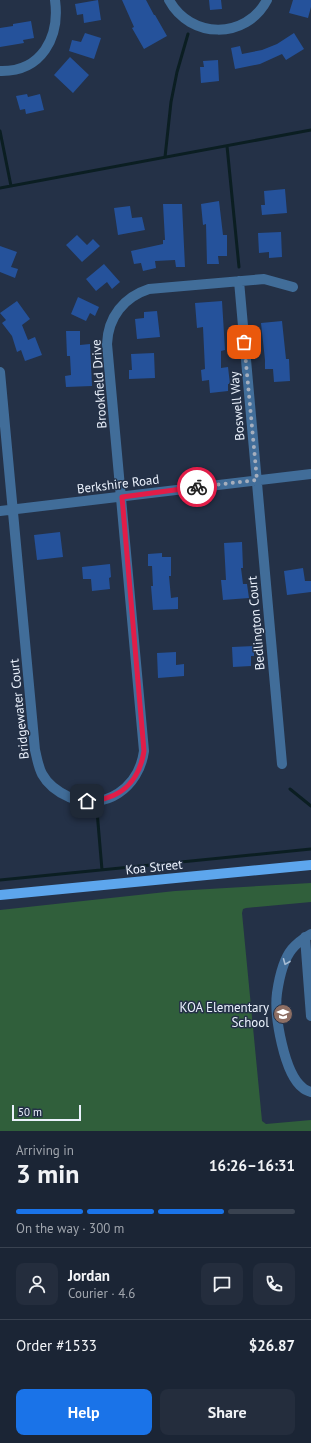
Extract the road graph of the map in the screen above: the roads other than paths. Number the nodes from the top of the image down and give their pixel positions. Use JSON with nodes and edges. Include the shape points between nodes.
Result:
{"nodes":[{"id":1,"x":55,"y":0,"type":"edge"},
{"id":2,"x":169,"y":0,"type":"edge"},
{"id":3,"x":267,"y":0,"type":"edge"},
{"id":4,"x":0,"y":71,"type":"edge"},
{"id":5,"x":238,"y":281,"type":"junction"},
{"id":6,"x":293,"y":287,"type":"dead end"},
{"id":7,"x":0,"y":372,"type":"edge"},
{"id":8,"x":311,"y":474,"type":"edge"},
{"id":9,"x":257,"y":480,"type":"junction"},
{"id":10,"x":122,"y":497,"type":"junction"},
{"id":11,"x":13,"y":510,"type":"junction"},
{"id":12,"x":0,"y":511,"type":"edge"},
{"id":13,"x":282,"y":764,"type":"dead end"},
{"id":14,"x":311,"y":865,"type":"edge"},
{"id":15,"x":0,"y":895,"type":"edge"},
{"id":16,"x":308,"y":936,"type":"edge"},
{"id":17,"x":311,"y":1016,"type":"edge"},
{"id":18,"x":311,"y":1092,"type":"edge"}],
"edges":[{"from":1,"to":4,"type":"street","via":[[54,33],[43,53],[18,69]]},
{"from":2,"to":3,"type":"street","via":[[176,12],[192,23],[215,30],[239,26],[250,20]]},
{"from":5,"to":6,"type":"street","name":"Brookfield Drive","via":[[264,279]]},
{"from":5,"to":9,"type":"street","name":"Boswell Way"},
{"from":5,"to":10,"type":"street","name":"Brookfield Drive","via":[[149,289],[124,303],[113,318],[107,335],[107,344]]},
{"from":7,"to":11,"type":"street","name":"Bridgewater Court"},
{"from":8,"to":9,"type":"street","name":"Berkshire Road"},
{"from":9,"to":10,"type":"street","name":"Berkshire Road"},
{"from":9,"to":13,"type":"street","name":"Bedlington Court"},
{"from":10,"to":11,"type":"street","name":"Berkshire Road"},
{"from":10,"to":11,"type":"street","name":"Bridgewater Court","via":[[144,751],[140,768],[128,786],[110,798],[99,801],[74,799],[64,795],[47,781],[38,764]]},
{"from":11,"to":12,"type":"street","name":"Berkshire Road"},
{"from":14,"to":15,"type":"main road","name":"Koa Street"},
{"from":16,"to":17,"type":"street"},
{"from":16,"to":18,"type":"street","one_way":true,"via":[[292,950],[281,973],[277,993],[278,1022],[284,1054],[293,1075],[303,1088]]}]}
